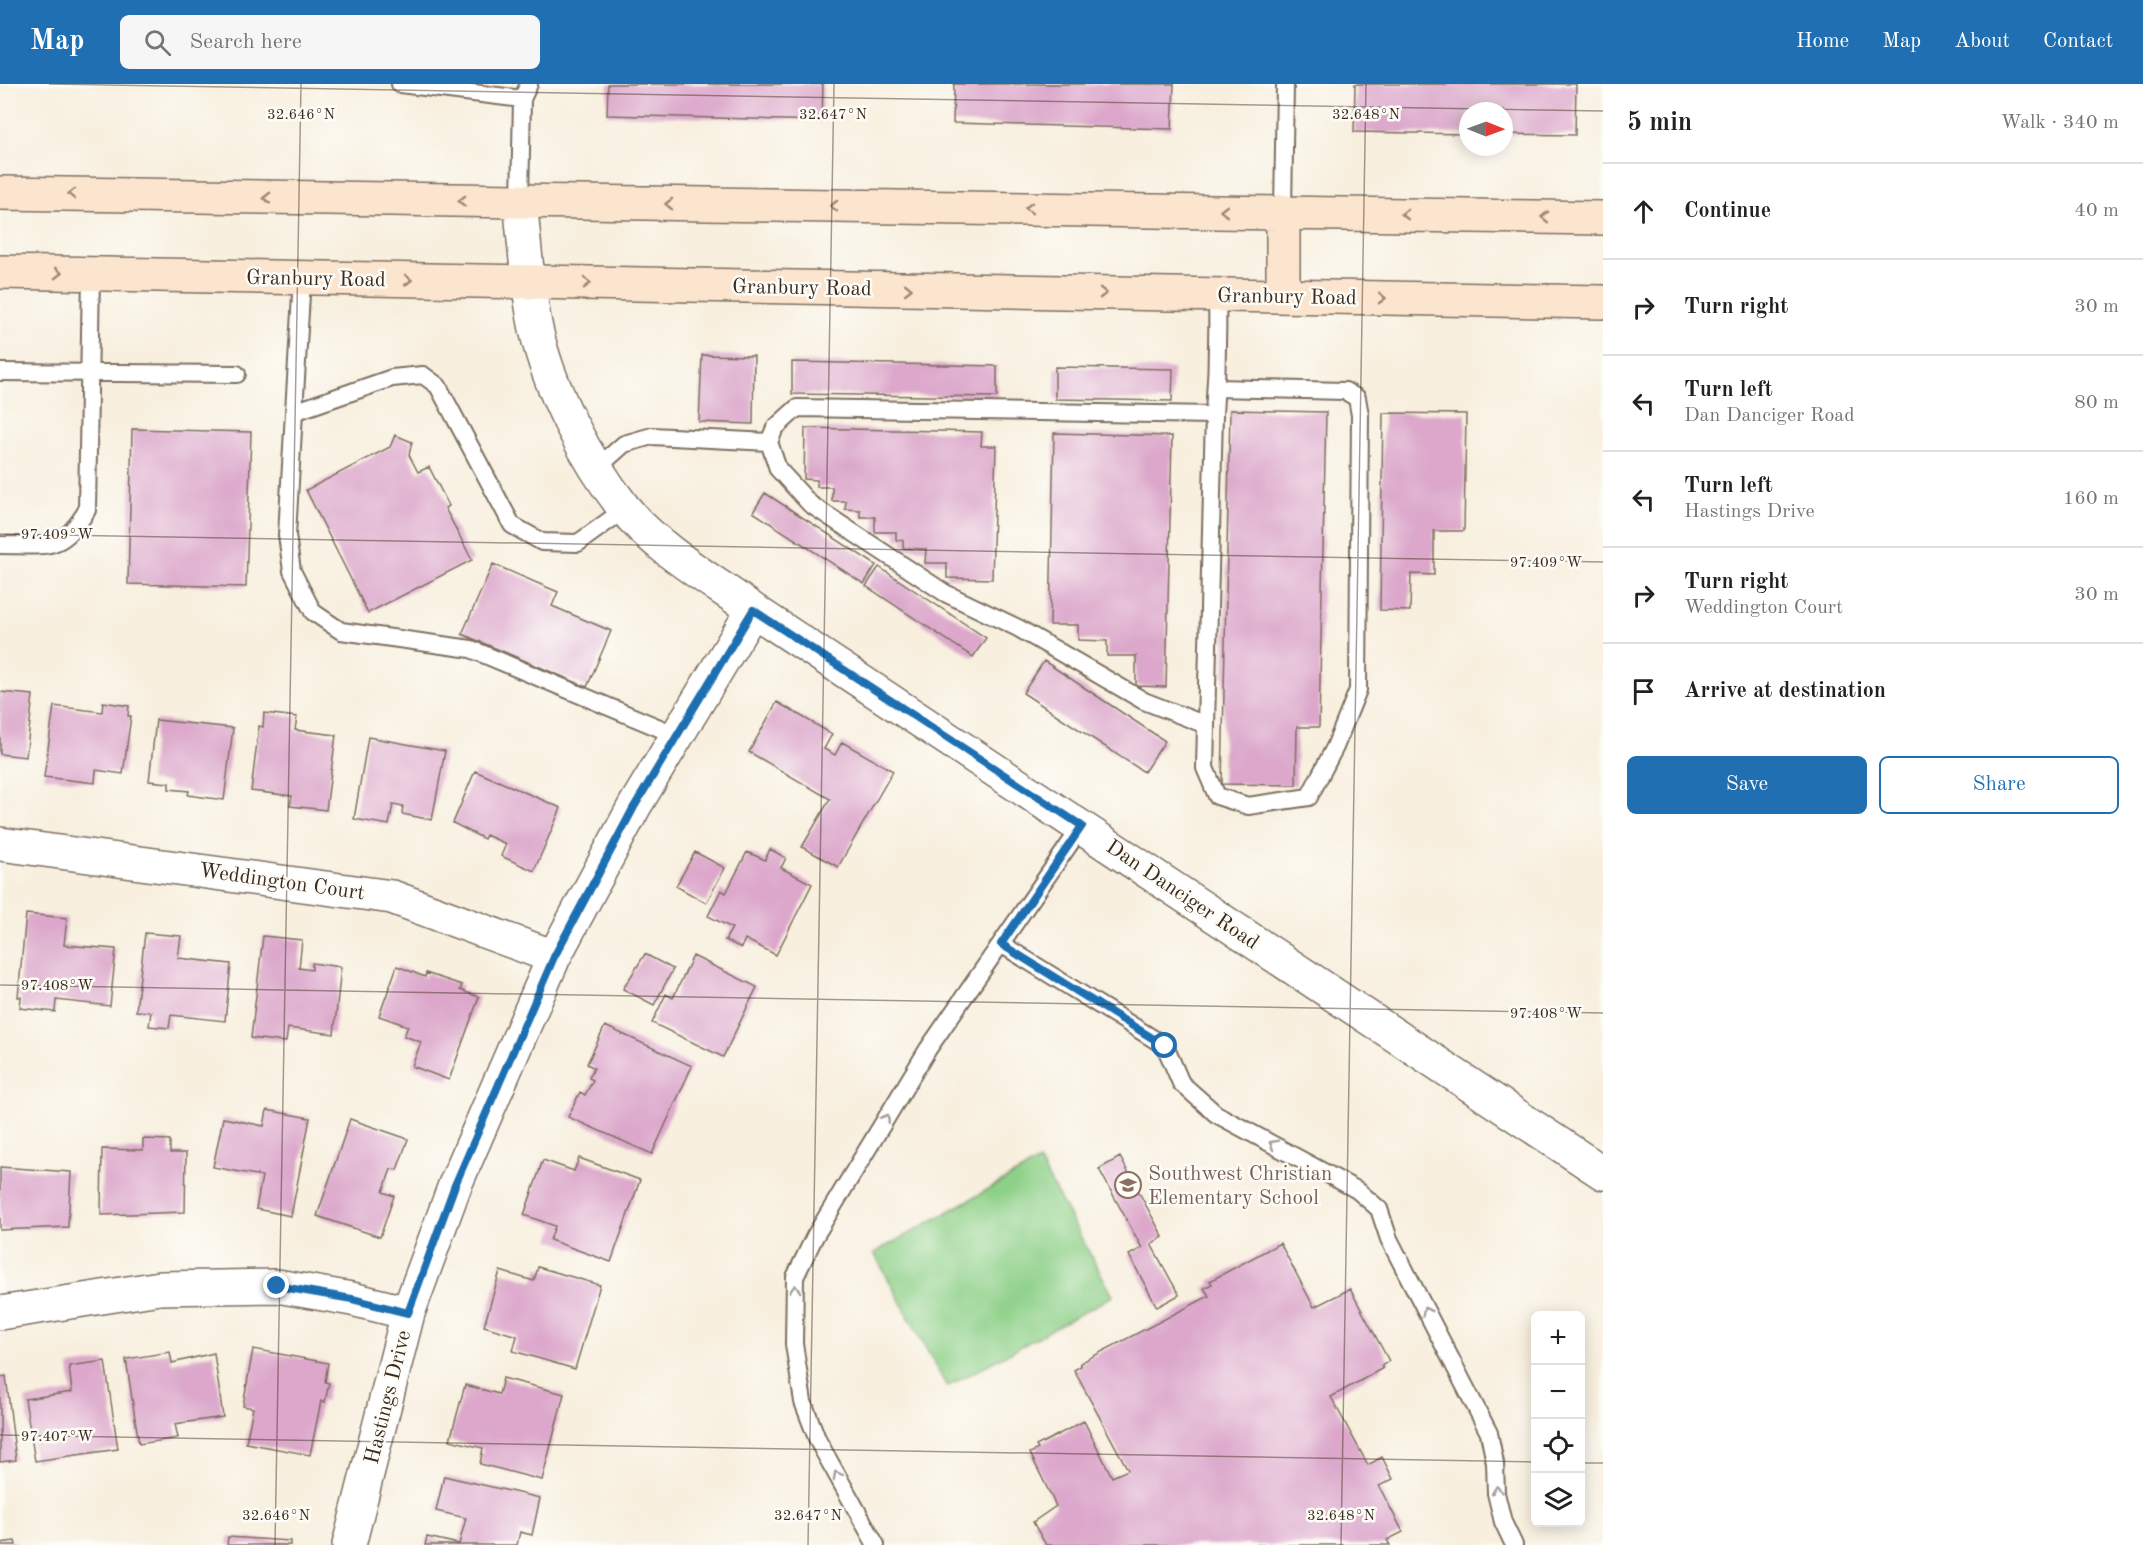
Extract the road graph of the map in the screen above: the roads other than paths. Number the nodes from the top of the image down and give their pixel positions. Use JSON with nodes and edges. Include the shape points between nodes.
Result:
{"nodes":[{"id":1,"x":400,"y":84,"type":"edge"},
{"id":2,"x":1285,"y":84,"type":"edge"},
{"id":3,"x":525,"y":91,"type":"edge"},
{"id":4,"x":0,"y":193,"type":"edge"},
{"id":5,"x":520,"y":202,"type":"junction"},
{"id":6,"x":1283,"y":212,"type":"junction"},
{"id":7,"x":1603,"y":218,"type":"edge"},
{"id":8,"x":0,"y":272,"type":"edge"},
{"id":9,"x":91,"y":274,"type":"junction"},
{"id":10,"x":302,"y":278,"type":"junction"},
{"id":11,"x":529,"y":282,"type":"junction"},
{"id":12,"x":1217,"y":295,"type":"junction"},
{"id":13,"x":1283,"y":296,"type":"junction"},
{"id":14,"x":1603,"y":302,"type":"edge"},
{"id":15,"x":0,"y":372,"type":"edge"},
{"id":16,"x":90,"y":372,"type":"junction"},
{"id":17,"x":237,"y":374,"type":"dead end"},
{"id":18,"x":1216,"y":388,"type":"junction"},
{"id":19,"x":294,"y":412,"type":"junction"},
{"id":20,"x":1214,"y":415,"type":"junction"},
{"id":21,"x":769,"y":442,"type":"junction"},
{"id":22,"x":597,"y":468,"type":"junction"},
{"id":23,"x":625,"y":509,"type":"junction"},
{"id":24,"x":0,"y":545,"type":"edge"},
{"id":25,"x":753,"y":610,"type":"junction"},
{"id":26,"x":1206,"y":725,"type":"junction"},
{"id":27,"x":676,"y":735,"type":"junction"},
{"id":28,"x":1082,"y":826,"type":"junction"},
{"id":29,"x":0,"y":844,"type":"edge"},
{"id":30,"x":1001,"y":944,"type":"junction"},
{"id":31,"x":554,"y":957,"type":"junction"},
{"id":32,"x":1603,"y":1173,"type":"edge"},
{"id":33,"x":0,"y":1313,"type":"edge"},
{"id":34,"x":408,"y":1313,"type":"junction"},
{"id":35,"x":350,"y":1545,"type":"edge"},
{"id":36,"x":876,"y":1545,"type":"edge"},
{"id":37,"x":1514,"y":1545,"type":"edge"}],
"edges":[{"from":1,"to":3,"type":"lane"},
{"from":2,"to":6,"type":"lane"},
{"from":3,"to":5,"type":"lane"},
{"from":5,"to":4,"type":"main road","one_way":true},
{"from":6,"to":5,"type":"main road","one_way":true},
{"from":5,"to":11,"type":"street","name":"Dan Danciger Road"},
{"from":7,"to":6,"type":"main road","one_way":true},
{"from":6,"to":13,"type":"main road"},
{"from":8,"to":9,"type":"main road","name":"Granbury Road","one_way":true},
{"from":9,"to":10,"type":"main road","name":"Granbury Road"},
{"from":9,"to":16,"type":"lane"},
{"from":10,"to":11,"type":"main road","name":"Granbury Road","one_way":true},
{"from":10,"to":19,"type":"lane"},
{"from":11,"to":12,"type":"main road","name":"Granbury Road","one_way":true},
{"from":11,"to":22,"type":"street","name":"Dan Danciger Road","via":[[536,330],[549,376]]},
{"from":12,"to":13,"type":"main road","name":"Granbury Road"},
{"from":12,"to":18,"type":"lane"},
{"from":13,"to":14,"type":"main road","name":"Granbury Road","one_way":true},
{"from":15,"to":16,"type":"lane"},
{"from":16,"to":17,"type":"lane"},
{"from":16,"to":24,"type":"lane","via":[[87,510],[73,532],[50,545]]},
{"from":18,"to":20,"type":"lane"},
{"from":18,"to":26,"type":"lane","via":[[1345,392],[1357,398],[1358,690],[1309,797],[1248,806],[1217,796],[1205,768]]},
{"from":19,"to":23,"type":"lane","via":[[392,378],[423,375],[438,386],[512,525],[542,542],[578,543]]},
{"from":19,"to":27,"type":"lane","via":[[287,535],[292,570],[313,612],[341,631],[471,649]]},
{"from":20,"to":21,"type":"lane","via":[[797,408],[775,428]]},
{"from":20,"to":26,"type":"lane"},
{"from":21,"to":22,"type":"lane","via":[[652,436],[624,444]]},
{"from":21,"to":26,"type":"lane","via":[[778,470],[810,504],[945,593],[1018,628],[1144,701]]},
{"from":22,"to":23,"type":"street","name":"Dan Danciger Road"},
{"from":23,"to":25,"type":"street","name":"Dan Danciger Road","via":[[666,547]]},
{"from":25,"to":27,"type":"street","name":"Hastings Drive"},
{"from":25,"to":28,"type":"street","name":"Dan Danciger Road"},
{"from":27,"to":31,"type":"street","name":"Hastings Drive"},
{"from":28,"to":30,"type":"lane"},
{"from":28,"to":32,"type":"street","name":"Dan Danciger Road"},
{"from":29,"to":31,"type":"street","name":"Weddington Court","via":[[392,897]]},
{"from":36,"to":30,"type":"lane","one_way":true,"via":[[818,1441],[803,1402],[794,1344],[795,1277],[815,1236],[928,1050]]},
{"from":37,"to":30,"type":"lane","one_way":true,"via":[[1496,1493],[1489,1433],[1389,1239],[1379,1209],[1357,1190],[1216,1114],[1181,1083],[1165,1046]]},
{"from":31,"to":34,"type":"street","name":"Hastings Drive","via":[[455,1185]]},
{"from":33,"to":34,"type":"street","via":[[160,1288],[277,1286]]},
{"from":34,"to":35,"type":"street","name":"Hastings Drive"}]}
